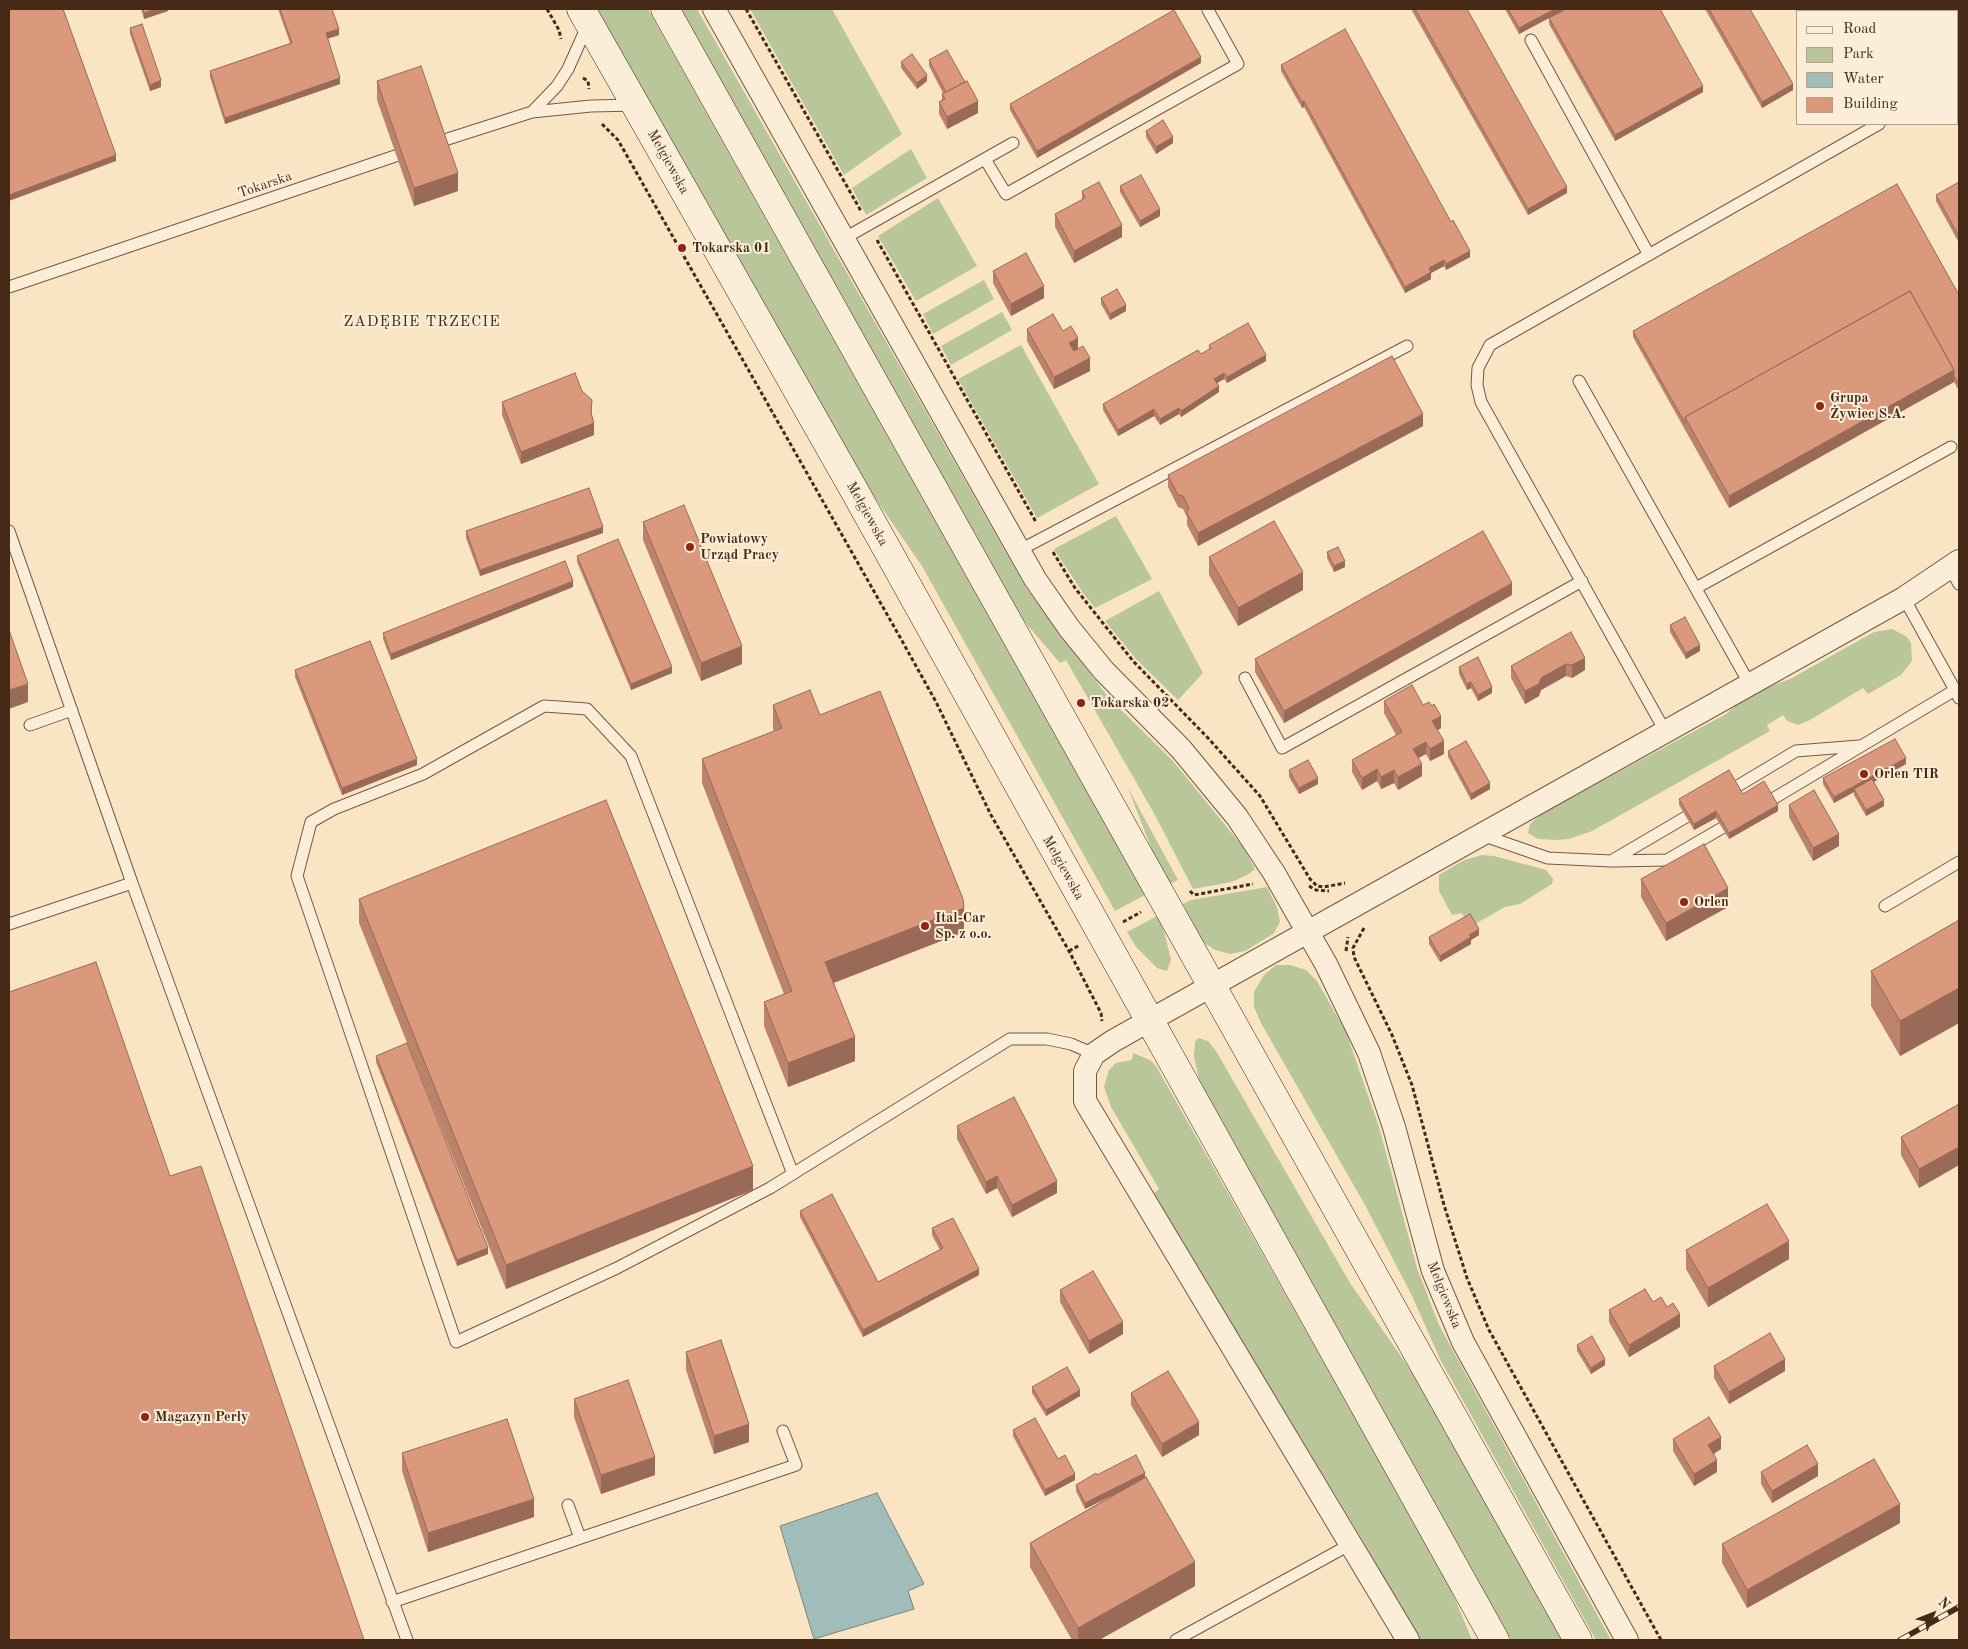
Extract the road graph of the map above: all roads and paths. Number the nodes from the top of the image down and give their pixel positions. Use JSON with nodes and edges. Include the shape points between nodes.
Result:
{"nodes":[{"id":1,"x":547,"y":9,"type":"edge"},
{"id":2,"x":665,"y":9,"type":"edge"},
{"id":3,"x":714,"y":9,"type":"edge"},
{"id":4,"x":1208,"y":10,"type":"edge"},
{"id":5,"x":585,"y":16,"type":"edge"},
{"id":6,"x":1532,"y":40,"type":"dead end"},
{"id":7,"x":568,"y":69,"type":"junction"},
{"id":8,"x":636,"y":105,"type":"junction"},
{"id":9,"x":591,"y":106,"type":"junction"},
{"id":10,"x":532,"y":112,"type":"junction"},
{"id":11,"x":1877,"y":125,"type":"edge"},
{"id":12,"x":1013,"y":144,"type":"dead end"},
{"id":13,"x":985,"y":159,"type":"junction"},
{"id":14,"x":843,"y":239,"type":"junction"},
{"id":15,"x":1649,"y":255,"type":"junction"},
{"id":16,"x":9,"y":287,"type":"edge"},
{"id":17,"x":1407,"y":346,"type":"dead end"},
{"id":18,"x":1579,"y":380,"type":"dead end"},
{"id":19,"x":1951,"y":446,"type":"dead end"},
{"id":20,"x":9,"y":530,"type":"edge"},
{"id":21,"x":1018,"y":551,"type":"junction"},
{"id":22,"x":1956,"y":571,"type":"edge"},
{"id":23,"x":1582,"y":581,"type":"junction"},
{"id":24,"x":1696,"y":588,"type":"junction"},
{"id":25,"x":1904,"y":598,"type":"junction"},
{"id":26,"x":1244,"y":678,"type":"dead end"},
{"id":27,"x":1749,"y":683,"type":"junction"},
{"id":28,"x":1957,"y":694,"type":"edge"},
{"id":29,"x":72,"y":710,"type":"junction"},
{"id":30,"x":30,"y":725,"type":"dead end"},
{"id":31,"x":1665,"y":731,"type":"junction"},
{"id":32,"x":1861,"y":746,"type":"junction"},
{"id":33,"x":1736,"y":787,"type":"edge"},
{"id":34,"x":1771,"y":800,"type":"edge"},
{"id":35,"x":1686,"y":817,"type":"edge"},
{"id":36,"x":1722,"y":828,"type":"edge"},
{"id":37,"x":1480,"y":834,"type":"junction"},
{"id":38,"x":1612,"y":861,"type":"junction"},
{"id":39,"x":1959,"y":862,"type":"edge"},
{"id":40,"x":132,"y":883,"type":"junction"},
{"id":41,"x":1885,"y":906,"type":"dead end"},
{"id":42,"x":9,"y":924,"type":"edge"},
{"id":43,"x":1307,"y":932,"type":"junction"},
{"id":44,"x":1069,"y":951,"type":"dead end"},
{"id":45,"x":1212,"y":986,"type":"junction"},
{"id":46,"x":1149,"y":1022,"type":"junction"},
{"id":47,"x":1094,"y":1054,"type":"junction"},
{"id":48,"x":793,"y":1174,"type":"junction"},
{"id":49,"x":784,"y":1431,"type":"dead end"},
{"id":50,"x":568,"y":1505,"type":"dead end"},
{"id":51,"x":580,"y":1538,"type":"junction"},
{"id":52,"x":1351,"y":1544,"type":"junction"},
{"id":53,"x":392,"y":1602,"type":"junction"},
{"id":54,"x":407,"y":1640,"type":"edge"},
{"id":55,"x":1176,"y":1640,"type":"edge"},
{"id":56,"x":1408,"y":1640,"type":"edge"},
{"id":57,"x":1495,"y":1640,"type":"edge"},
{"id":58,"x":1578,"y":1640,"type":"edge"},
{"id":59,"x":1627,"y":1640,"type":"edge"}],
"edges":[{"from":1,"to":7,"type":"path","via":[[559,30],[561,45],[555,60]]},
{"from":2,"to":45,"type":"main road"},
{"from":3,"to":14,"type":"street","name":"Mełgiewska"},
{"from":4,"to":13,"type":"lane","via":[[1238,64],[1006,194]]},
{"from":5,"to":7,"type":"lane","name":"Tokarska"},
{"from":5,"to":8,"type":"main road","name":"Mełgiewska"},
{"from":6,"to":15,"type":"lane"},
{"from":7,"to":9,"type":"path","via":[[588,81]]},
{"from":7,"to":10,"type":"lane","name":"Tokarska"},
{"from":8,"to":9,"type":"lane","name":"Tokarska"},
{"from":8,"to":46,"type":"main road","name":"Mełgiewska"},
{"from":9,"to":10,"type":"lane","name":"Tokarska"},
{"from":9,"to":44,"type":"path","via":[[593,120],[606,126],[618,140],[780,423],[931,694],[991,815]]},
{"from":10,"to":16,"type":"lane","name":"Tokarska"},
{"from":11,"to":15,"type":"lane"},
{"from":12,"to":13,"type":"lane"},
{"from":13,"to":14,"type":"lane"},
{"from":14,"to":21,"type":"street","name":"Mełgiewska"},
{"from":15,"to":23,"type":"lane","via":[[1490,345],[1478,368],[1481,402]]},
{"from":17,"to":21,"type":"lane"},
{"from":18,"to":24,"type":"lane"},
{"from":19,"to":24,"type":"lane"},
{"from":20,"to":29,"type":"lane"},
{"from":21,"to":43,"type":"street","name":"Mełgiewska","via":[[1051,604],[1088,652],[1190,760],[1237,817]]},
{"from":22,"to":25,"type":"street"},
{"from":23,"to":26,"type":"lane","via":[[1282,748]]},
{"from":23,"to":31,"type":"lane"},
{"from":24,"to":27,"type":"lane"},
{"from":25,"to":27,"type":"street"},
{"from":25,"to":28,"type":"lane"},
{"from":27,"to":31,"type":"street"},
{"from":28,"to":32,"type":"lane"},
{"from":29,"to":30,"type":"lane"},
{"from":29,"to":40,"type":"lane"},
{"from":31,"to":37,"type":"street"},
{"from":32,"to":33,"type":"lane","via":[[1796,751]]},
{"from":32,"to":34,"type":"lane"},
{"from":35,"to":38,"type":"lane"},
{"from":36,"to":38,"type":"lane","via":[[1667,860]]},
{"from":37,"to":38,"type":"lane","via":[[1548,858]]},
{"from":37,"to":43,"type":"street"},
{"from":39,"to":41,"type":"lane"},
{"from":40,"to":42,"type":"lane"},
{"from":40,"to":53,"type":"lane"},
{"from":43,"to":45,"type":"street"},
{"from":43,"to":59,"type":"street","name":"Mełgiewska","via":[[1347,1004],[1369,1053],[1394,1127],[1433,1271],[1463,1342]]},
{"from":45,"to":46,"type":"street"},
{"from":45,"to":58,"type":"main road"},
{"from":46,"to":47,"type":"street"},
{"from":46,"to":57,"type":"main road","name":"Mełgiewska"},
{"from":47,"to":48,"type":"lane","via":[[1047,1039],[1010,1039]]},
{"from":47,"to":52,"type":"street","via":[[1085,1071],[1085,1101]]},
{"from":48,"to":48,"type":"lane","via":[[617,1268],[456,1342],[297,876],[311,822],[334,809],[423,774],[544,706],[587,708],[631,756]]},
{"from":49,"to":51,"type":"lane","via":[[796,1465]]},
{"from":50,"to":51,"type":"lane"},
{"from":51,"to":53,"type":"lane"},
{"from":52,"to":55,"type":"lane"},
{"from":52,"to":56,"type":"street"},
{"from":53,"to":54,"type":"lane"}]}
